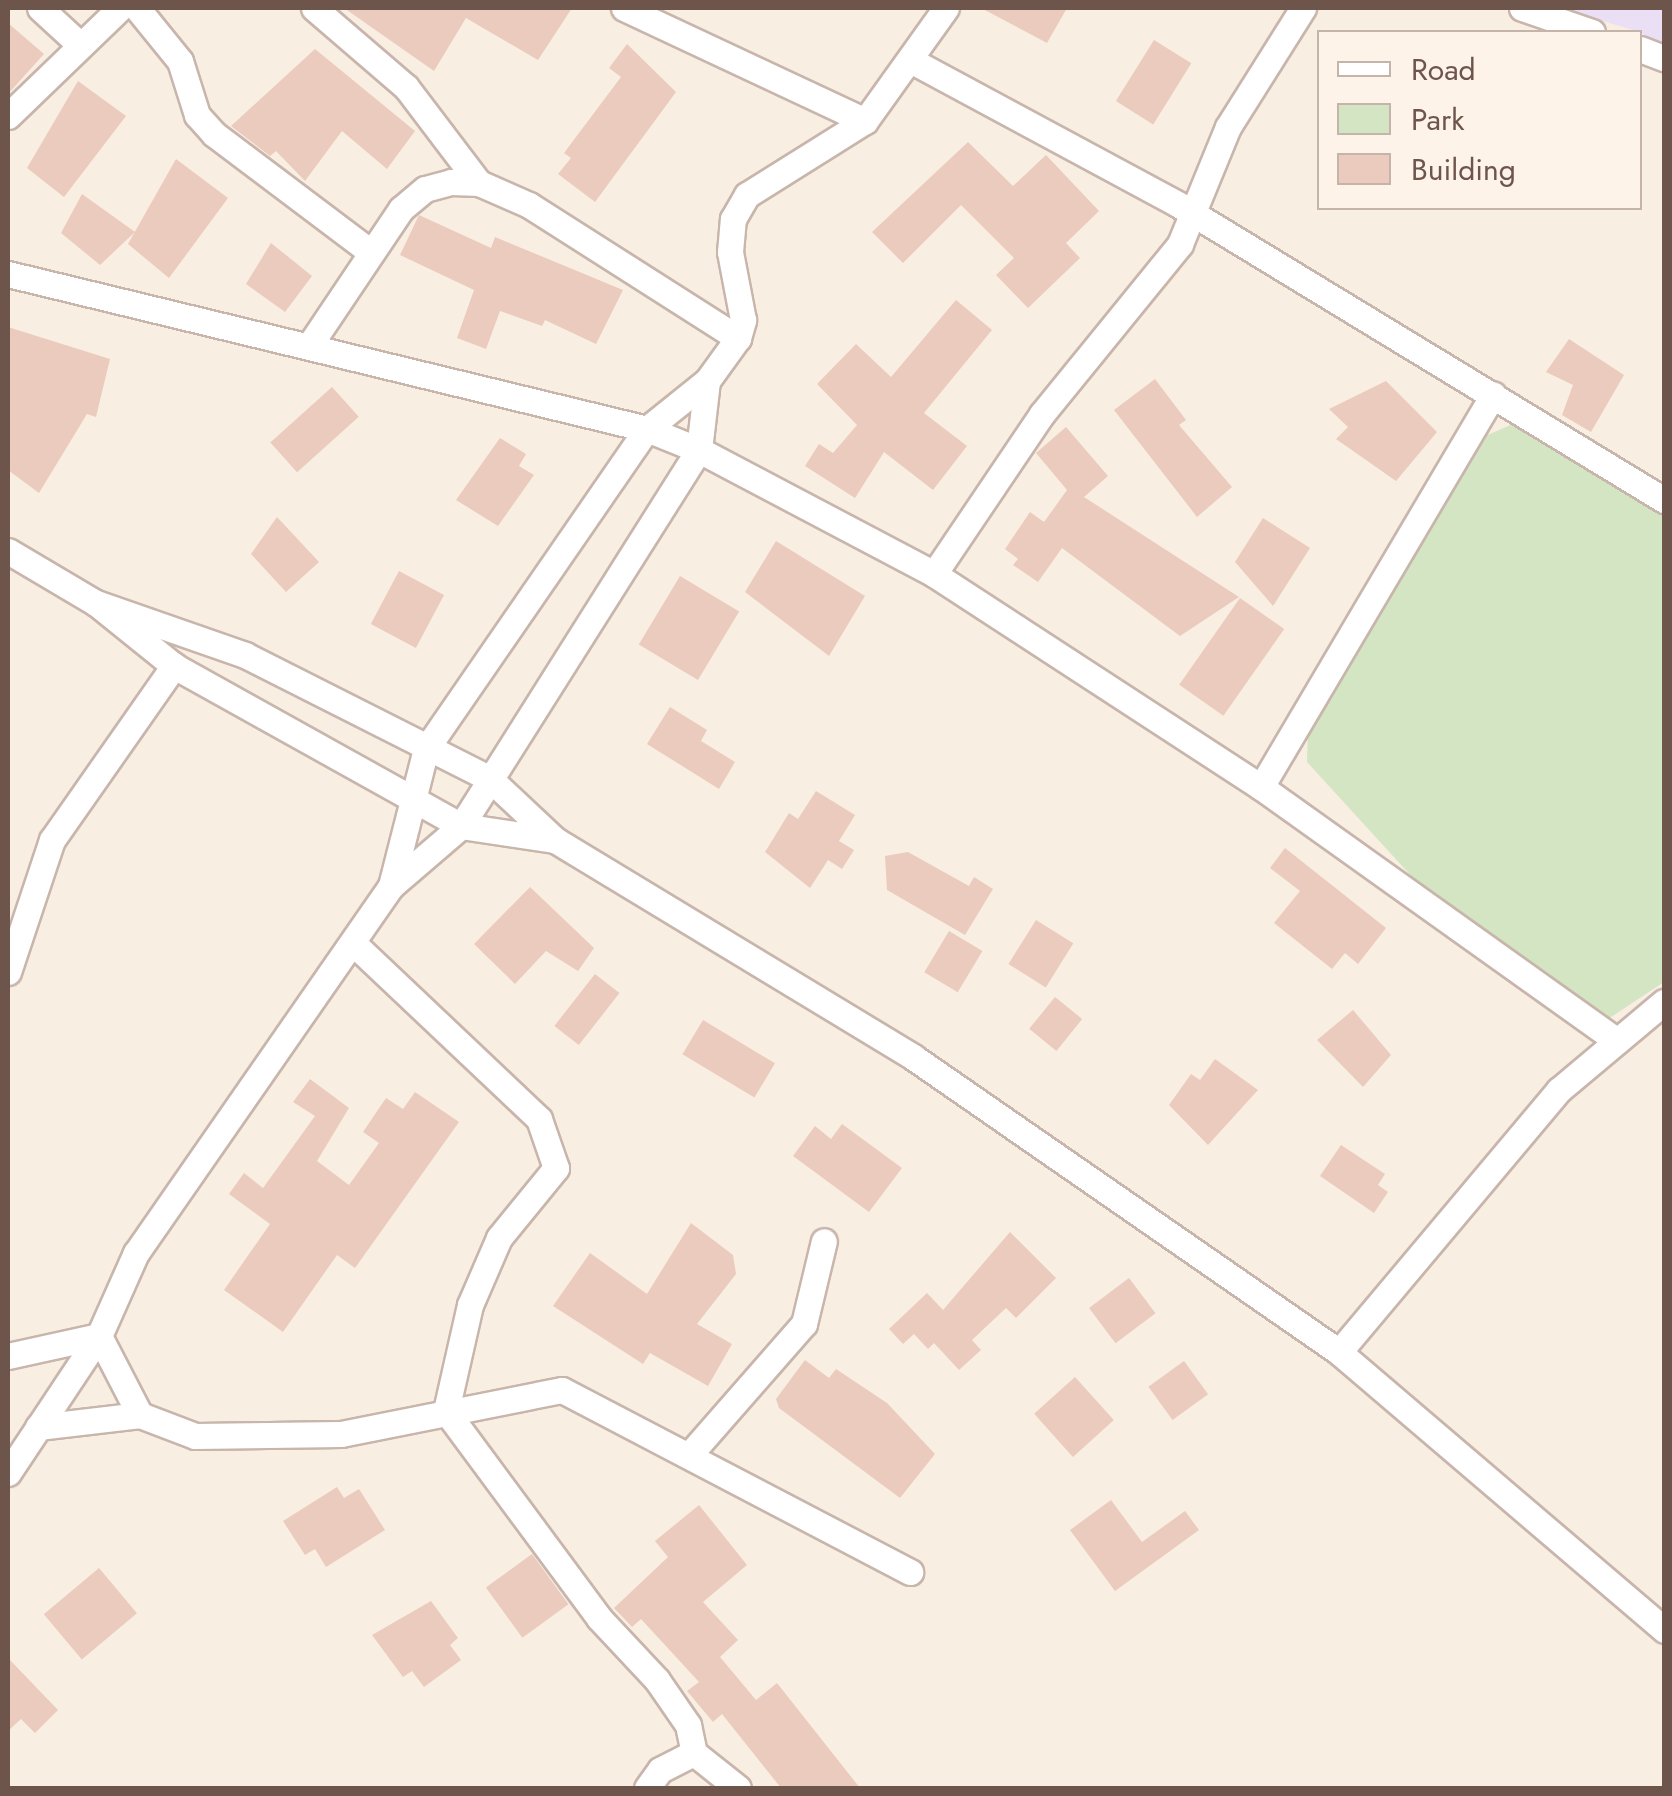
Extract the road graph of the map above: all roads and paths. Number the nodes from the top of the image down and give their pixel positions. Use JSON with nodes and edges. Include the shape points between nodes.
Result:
{"nodes":[{"id":1,"x":40,"y":8,"type":"edge"},
{"id":2,"x":120,"y":8,"type":"edge"},
{"id":3,"x":138,"y":8,"type":"edge"},
{"id":4,"x":314,"y":8,"type":"edge"},
{"id":5,"x":624,"y":8,"type":"edge"},
{"id":6,"x":946,"y":8,"type":"edge"},
{"id":7,"x":1303,"y":8,"type":"edge"},
{"id":8,"x":1522,"y":8,"type":"edge"},
{"id":9,"x":1586,"y":30,"type":"edge"},
{"id":10,"x":78,"y":42,"type":"junction"},
{"id":11,"x":912,"y":61,"type":"junction"},
{"id":12,"x":8,"y":116,"type":"edge"},
{"id":13,"x":864,"y":121,"type":"junction"},
{"id":14,"x":478,"y":183,"type":"junction"},
{"id":15,"x":1196,"y":217,"type":"junction"},
{"id":16,"x":369,"y":251,"type":"junction"},
{"id":17,"x":8,"y":274,"type":"edge"},
{"id":18,"x":738,"y":338,"type":"junction"},
{"id":19,"x":309,"y":346,"type":"junction"},
{"id":20,"x":706,"y":382,"type":"junction"},
{"id":21,"x":1493,"y":394,"type":"junction"},
{"id":22,"x":647,"y":429,"type":"junction"},
{"id":23,"x":699,"y":450,"type":"junction"},
{"id":24,"x":1664,"y":500,"type":"edge"},
{"id":25,"x":8,"y":551,"type":"edge"},
{"id":26,"x":934,"y":574,"type":"junction"},
{"id":27,"x":96,"y":603,"type":"junction"},
{"id":28,"x":174,"y":666,"type":"junction"},
{"id":29,"x":426,"y":749,"type":"junction"},
{"id":30,"x":490,"y":778,"type":"junction"},
{"id":31,"x":1260,"y":787,"type":"junction"},
{"id":32,"x":409,"y":799,"type":"junction"},
{"id":33,"x":461,"y":826,"type":"junction"},
{"id":34,"x":555,"y":840,"type":"junction"},
{"id":35,"x":391,"y":886,"type":"junction"},
{"id":36,"x":353,"y":943,"type":"junction"},
{"id":37,"x":8,"y":972,"type":"edge"},
{"id":38,"x":1664,"y":1002,"type":"edge"},
{"id":39,"x":1617,"y":1041,"type":"junction"},
{"id":40,"x":824,"y":1241,"type":"dead end"},
{"id":41,"x":99,"y":1336,"type":"junction"},
{"id":42,"x":1339,"y":1352,"type":"junction"},
{"id":43,"x":8,"y":1356,"type":"edge"},
{"id":44,"x":446,"y":1411,"type":"junction"},
{"id":45,"x":140,"y":1415,"type":"junction"},
{"id":46,"x":38,"y":1427,"type":"junction"},
{"id":47,"x":690,"y":1454,"type":"junction"},
{"id":48,"x":8,"y":1473,"type":"edge"},
{"id":49,"x":910,"y":1572,"type":"dead end"},
{"id":50,"x":1664,"y":1630,"type":"edge"},
{"id":51,"x":694,"y":1754,"type":"junction"},
{"id":52,"x":648,"y":1788,"type":"edge"},
{"id":53,"x":738,"y":1788,"type":"edge"}],
"edges":[{"from":1,"to":10,"type":"street"},
{"from":2,"to":10,"type":"street"},
{"from":3,"to":16,"type":"street","via":[[180,61],[197,115],[214,134]]},
{"from":4,"to":14,"type":"street","via":[[406,87]]},
{"from":5,"to":13,"type":"street"},
{"from":6,"to":11,"type":"street"},
{"from":7,"to":15,"type":"street","via":[[1228,127]]},
{"from":8,"to":9,"type":"street"},
{"from":10,"to":12,"type":"street"},
{"from":11,"to":13,"type":"street"},
{"from":11,"to":15,"type":"street"},
{"from":13,"to":18,"type":"street","via":[[747,195],[733,219],[730,252],[742,308]]},
{"from":14,"to":16,"type":"street","via":[[425,188]]},
{"from":14,"to":18,"type":"street","via":[[528,205]]},
{"from":15,"to":21,"type":"street"},
{"from":15,"to":26,"type":"street","via":[[1042,414]]},
{"from":16,"to":19,"type":"street"},
{"from":17,"to":19,"type":"street"},
{"from":18,"to":20,"type":"street"},
{"from":19,"to":22,"type":"street"},
{"from":20,"to":22,"type":"street"},
{"from":20,"to":23,"type":"street"},
{"from":21,"to":24,"type":"street"},
{"from":21,"to":31,"type":"street"},
{"from":22,"to":23,"type":"street"},
{"from":22,"to":29,"type":"street"},
{"from":23,"to":26,"type":"street"},
{"from":23,"to":30,"type":"street"},
{"from":25,"to":27,"type":"street"},
{"from":26,"to":31,"type":"street"},
{"from":27,"to":28,"type":"street"},
{"from":27,"to":29,"type":"street","via":[[245,655]]},
{"from":28,"to":32,"type":"street"},
{"from":28,"to":37,"type":"street","via":[[52,840],[32,917]]},
{"from":29,"to":30,"type":"street"},
{"from":29,"to":32,"type":"street"},
{"from":30,"to":33,"type":"street"},
{"from":30,"to":34,"type":"street"},
{"from":31,"to":39,"type":"street"},
{"from":32,"to":33,"type":"street"},
{"from":32,"to":35,"type":"street"},
{"from":33,"to":34,"type":"street"},
{"from":33,"to":35,"type":"street"},
{"from":34,"to":42,"type":"street","via":[[913,1057]]},
{"from":35,"to":36,"type":"street"},
{"from":36,"to":41,"type":"street","via":[[136,1253]]},
{"from":36,"to":44,"type":"street","via":[[539,1120],[556,1168],[498,1238],[470,1305]]},
{"from":38,"to":39,"type":"street"},
{"from":39,"to":42,"type":"street","via":[[1559,1090]]},
{"from":40,"to":47,"type":"street","via":[[804,1324],[746,1400]]},
{"from":41,"to":43,"type":"street"},
{"from":41,"to":45,"type":"street"},
{"from":41,"to":46,"type":"street"},
{"from":42,"to":50,"type":"street"},
{"from":44,"to":45,"type":"street","via":[[340,1434],[261,1438],[195,1436]]},
{"from":44,"to":47,"type":"street","via":[[562,1390]]},
{"from":44,"to":51,"type":"street","via":[[599,1618],[657,1680],[688,1725]]},
{"from":45,"to":46,"type":"street"},
{"from":46,"to":48,"type":"street"},
{"from":47,"to":49,"type":"street"},
{"from":51,"to":52,"type":"street","via":[[660,1770]]},
{"from":51,"to":53,"type":"street"}]}
